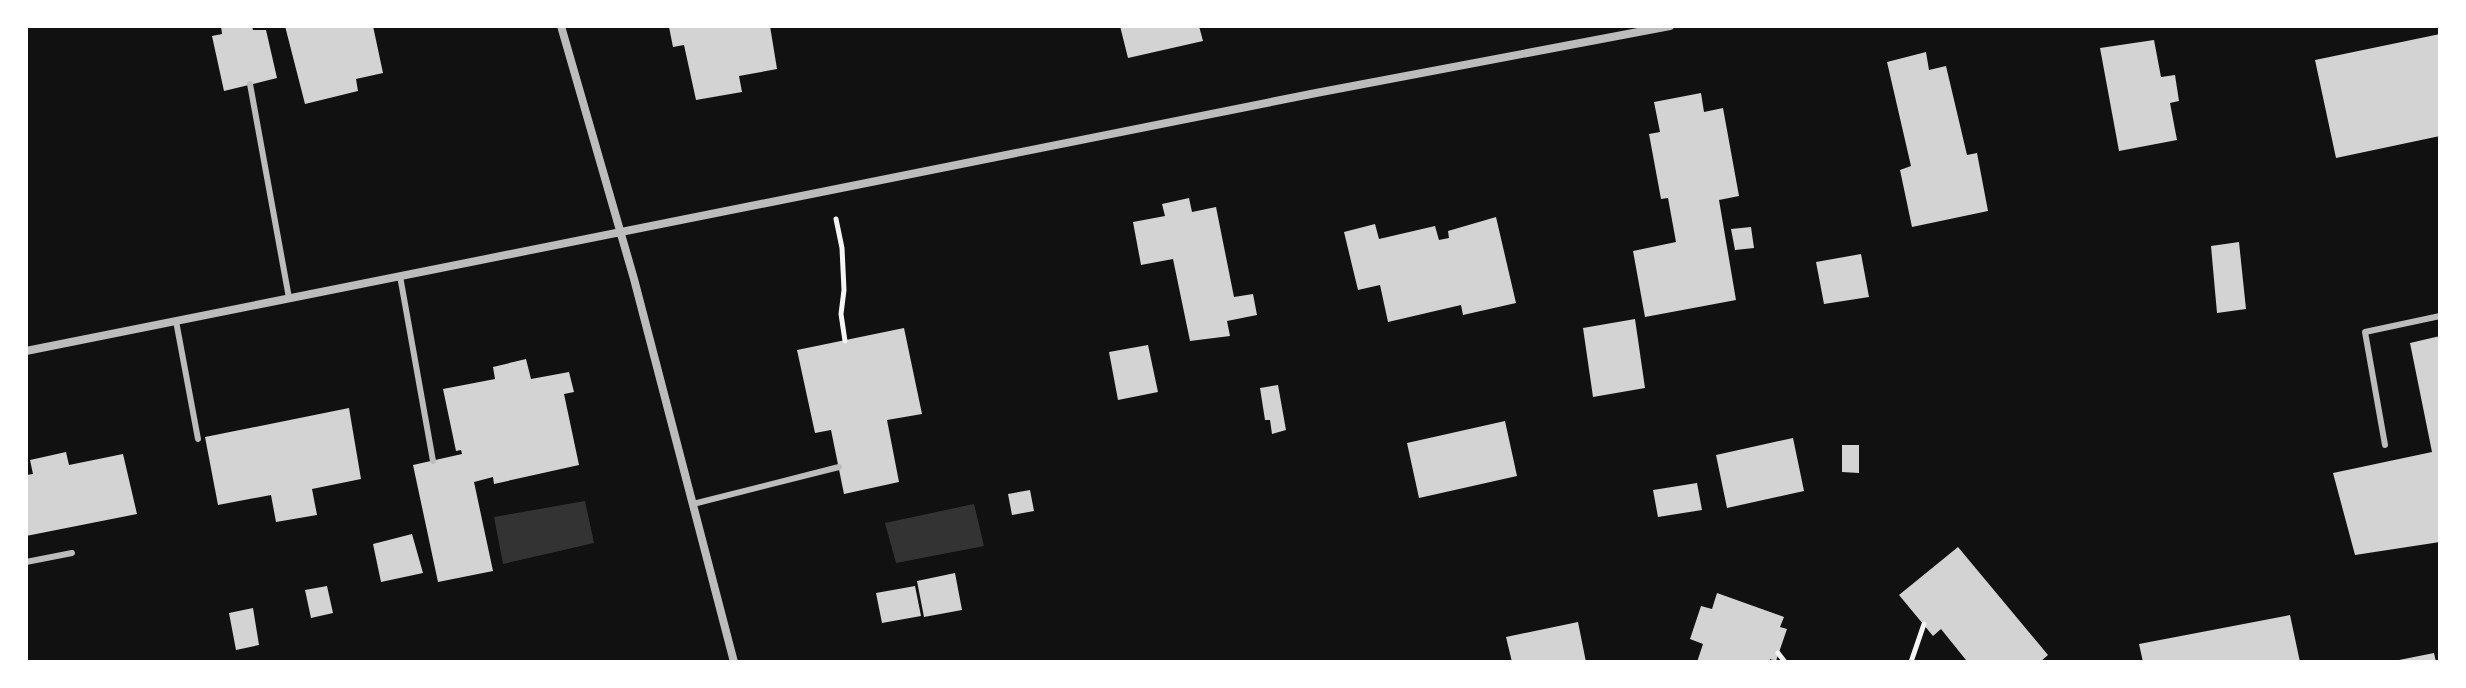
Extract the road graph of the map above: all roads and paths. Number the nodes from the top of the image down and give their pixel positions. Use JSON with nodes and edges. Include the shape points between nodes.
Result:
{"nodes":[{"id":1,"x":561,"y":26,"type":"edge"},
{"id":2,"x":1670,"y":26,"type":"edge"},
{"id":3,"x":250,"y":84,"type":"dead end"},
{"id":4,"x":830,"y":190,"type":"junction"},
{"id":5,"x":620,"y":232,"type":"junction"},
{"id":6,"x":400,"y":276,"type":"junction"},
{"id":7,"x":289,"y":298,"type":"junction"},
{"id":8,"x":2440,"y":316,"type":"edge"},
{"id":9,"x":176,"y":321,"type":"junction"},
{"id":10,"x":845,"y":341,"type":"dead end"},
{"id":11,"x":26,"y":351,"type":"edge"},
{"id":12,"x":198,"y":439,"type":"dead end"},
{"id":13,"x":2385,"y":445,"type":"dead end"},
{"id":14,"x":433,"y":461,"type":"dead end"},
{"id":15,"x":839,"y":467,"type":"dead end"},
{"id":16,"x":693,"y":504,"type":"junction"},
{"id":17,"x":72,"y":553,"type":"dead end"},
{"id":18,"x":26,"y":562,"type":"edge"},
{"id":19,"x":1924,"y":624,"type":"dead end"},
{"id":20,"x":1778,"y":653,"type":"dead end"},
{"id":21,"x":734,"y":662,"type":"edge"},
{"id":22,"x":1785,"y":662,"type":"edge"},
{"id":23,"x":1911,"y":662,"type":"edge"}],
"edges":[{"from":1,"to":5,"type":"street"},
{"from":2,"to":4,"type":"street"},
{"from":3,"to":7,"type":"lane"},
{"from":4,"to":5,"type":"street"},
{"from":4,"to":10,"type":"path","via":[[842,248]]},
{"from":5,"to":6,"type":"street"},
{"from":5,"to":16,"type":"street"},
{"from":6,"to":7,"type":"street"},
{"from":6,"to":14,"type":"lane"},
{"from":7,"to":9,"type":"street"},
{"from":8,"to":13,"type":"lane","via":[[2365,332]]},
{"from":9,"to":11,"type":"street"},
{"from":9,"to":12,"type":"lane"},
{"from":15,"to":16,"type":"lane"},
{"from":16,"to":21,"type":"street"},
{"from":17,"to":18,"type":"lane"},
{"from":19,"to":23,"type":"path"},
{"from":20,"to":22,"type":"path"}]}
